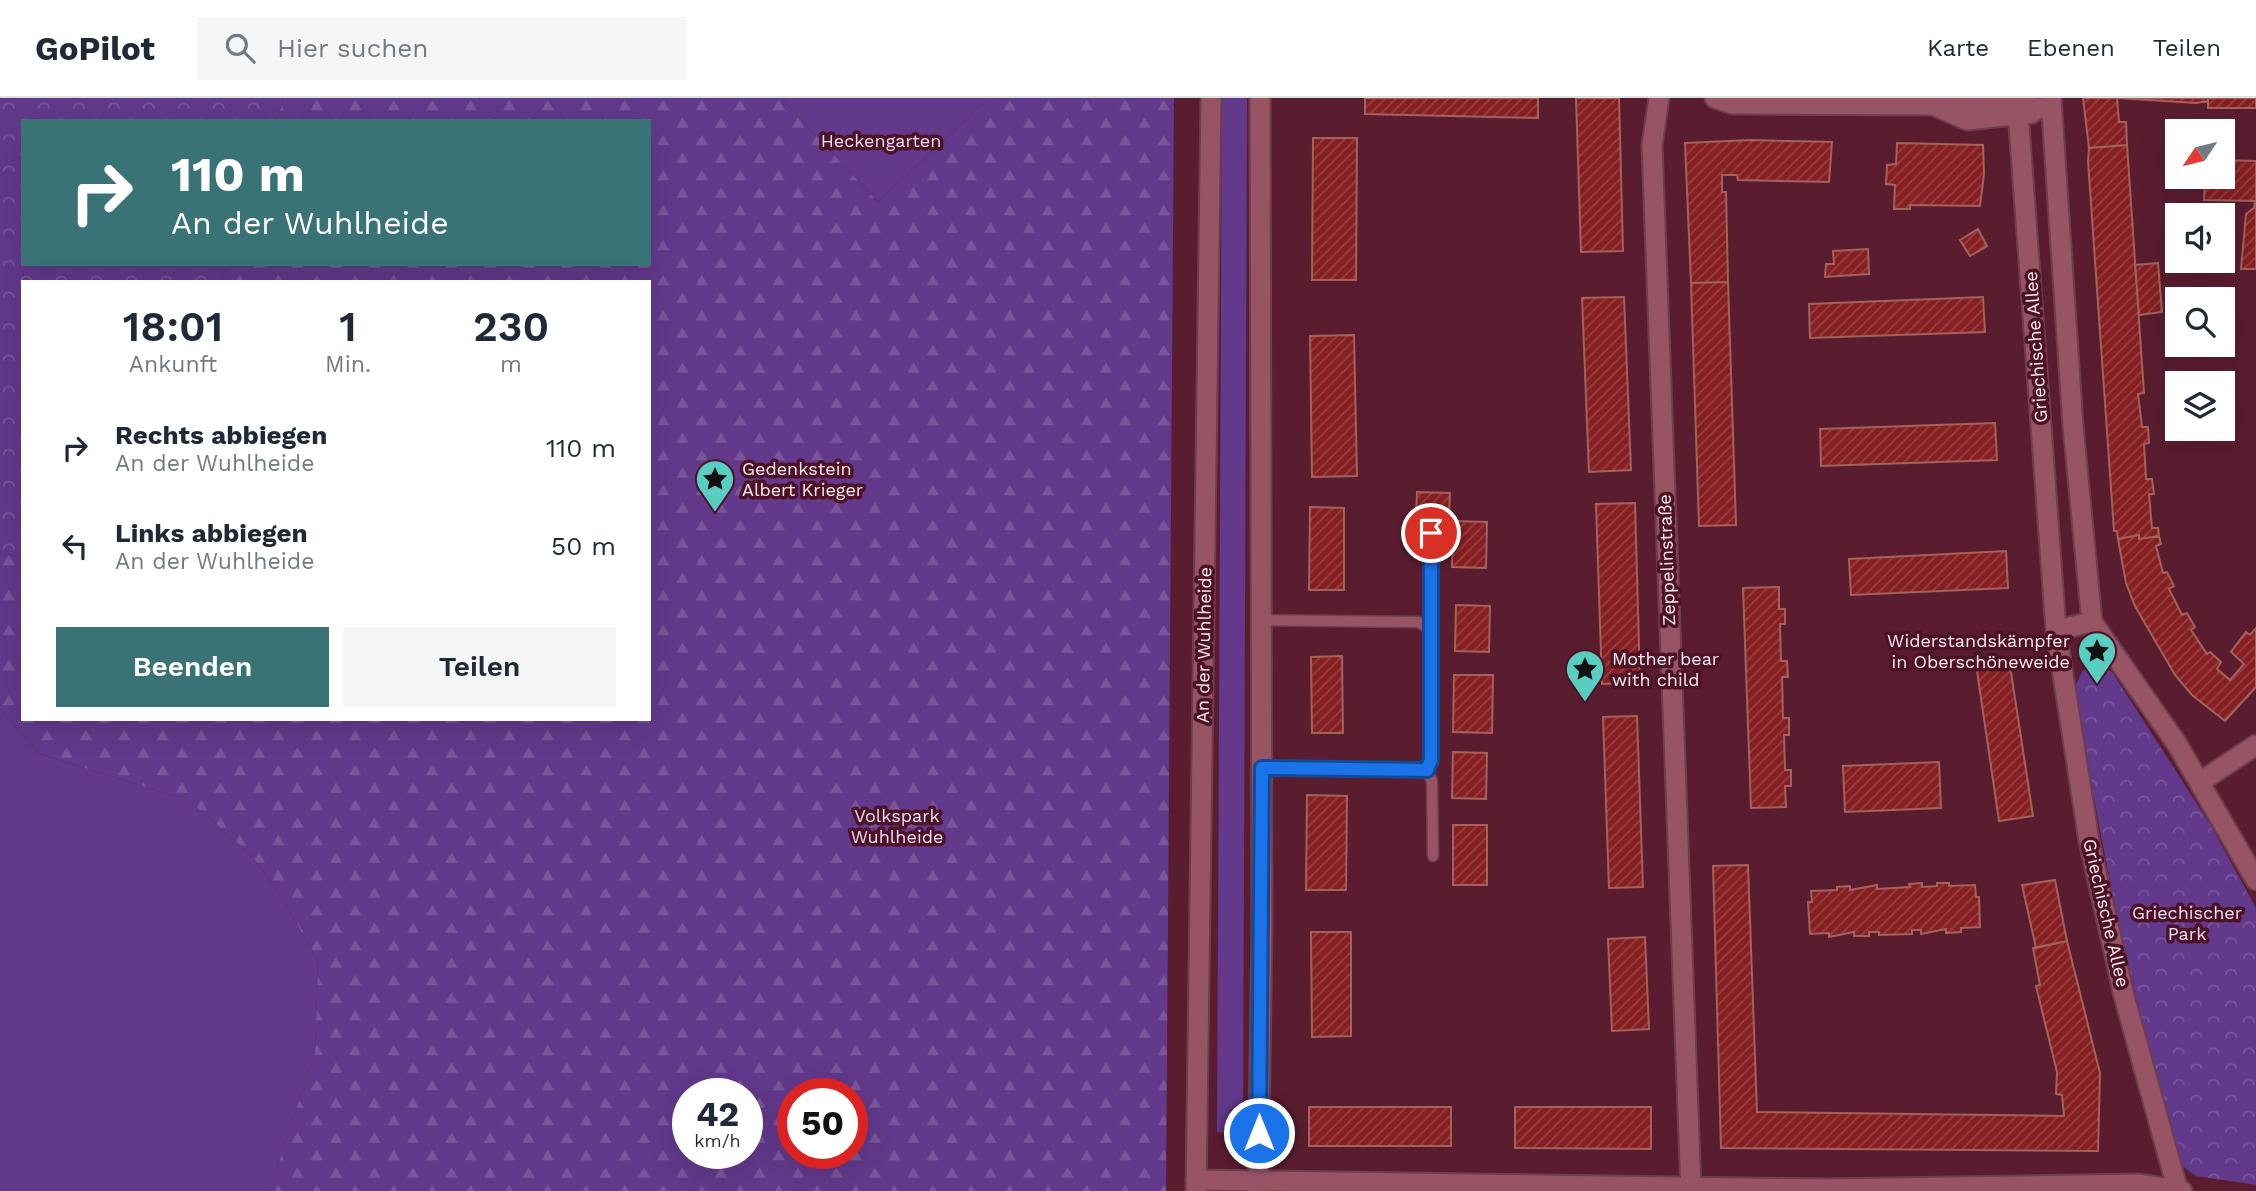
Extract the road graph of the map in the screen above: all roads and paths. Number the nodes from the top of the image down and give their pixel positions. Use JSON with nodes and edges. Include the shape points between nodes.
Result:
{"nodes":[{"id":1,"x":1211,"y":98,"type":"edge"},
{"id":2,"x":1260,"y":98,"type":"edge"},
{"id":3,"x":1659,"y":98,"type":"edge"},
{"id":4,"x":1715,"y":98,"type":"edge"},
{"id":5,"x":1937,"y":102,"type":"edge"},
{"id":6,"x":2051,"y":103,"type":"edge"},
{"id":7,"x":2018,"y":107,"type":"edge"},
{"id":8,"x":1431,"y":533,"type":"dead end"},
{"id":9,"x":1260,"y":620,"type":"junction"},
{"id":10,"x":2092,"y":622,"type":"junction"},
{"id":11,"x":1429,"y":628,"type":"junction"},
{"id":12,"x":2056,"y":630,"type":"junction"},
{"id":13,"x":2256,"y":745,"type":"edge"},
{"id":14,"x":1262,"y":768,"type":"junction"},
{"id":15,"x":1427,"y":770,"type":"junction"},
{"id":16,"x":2200,"y":782,"type":"junction"},
{"id":17,"x":1433,"y":856,"type":"dead end"},
{"id":18,"x":2256,"y":880,"type":"edge"},
{"id":19,"x":1196,"y":1185,"type":"edge"},
{"id":20,"x":1258,"y":1185,"type":"edge"},
{"id":21,"x":1691,"y":1189,"type":"edge"},
{"id":22,"x":2179,"y":1191,"type":"edge"}],
"edges":[{"from":1,"to":19,"type":"street","name":"An der Wuhlheide"},
{"from":2,"to":9,"type":"street"},
{"from":3,"to":21,"type":"street","name":"Zeppelinstraße","via":[[1652,145]]},
{"from":4,"to":5,"type":"street","via":[[1732,104]]},
{"from":5,"to":7,"type":"street","via":[[1997,99]]},
{"from":6,"to":7,"type":"street"},
{"from":6,"to":10,"type":"street","name":"Griechische Allee","via":[[2073,426]]},
{"from":7,"to":12,"type":"street","name":"Griechische Allee"},
{"from":8,"to":11,"type":"lane"},
{"from":9,"to":11,"type":"lane","via":[[1418,622]]},
{"from":9,"to":14,"type":"street"},
{"from":10,"to":12,"type":"street"},
{"from":10,"to":16,"type":"street"},
{"from":11,"to":15,"type":"lane","via":[[1431,760]]},
{"from":12,"to":22,"type":"street","name":"Griechische Allee","via":[[2089,842],[2124,996]]},
{"from":13,"to":16,"type":"street"},
{"from":14,"to":15,"type":"lane"},
{"from":14,"to":20,"type":"street"},
{"from":15,"to":17,"type":"lane","via":[[1432,781]]},
{"from":16,"to":18,"type":"street"},
{"from":19,"to":20,"type":"street"},
{"from":20,"to":21,"type":"street"},
{"from":21,"to":22,"type":"street","via":[[2140,1184]]}]}
